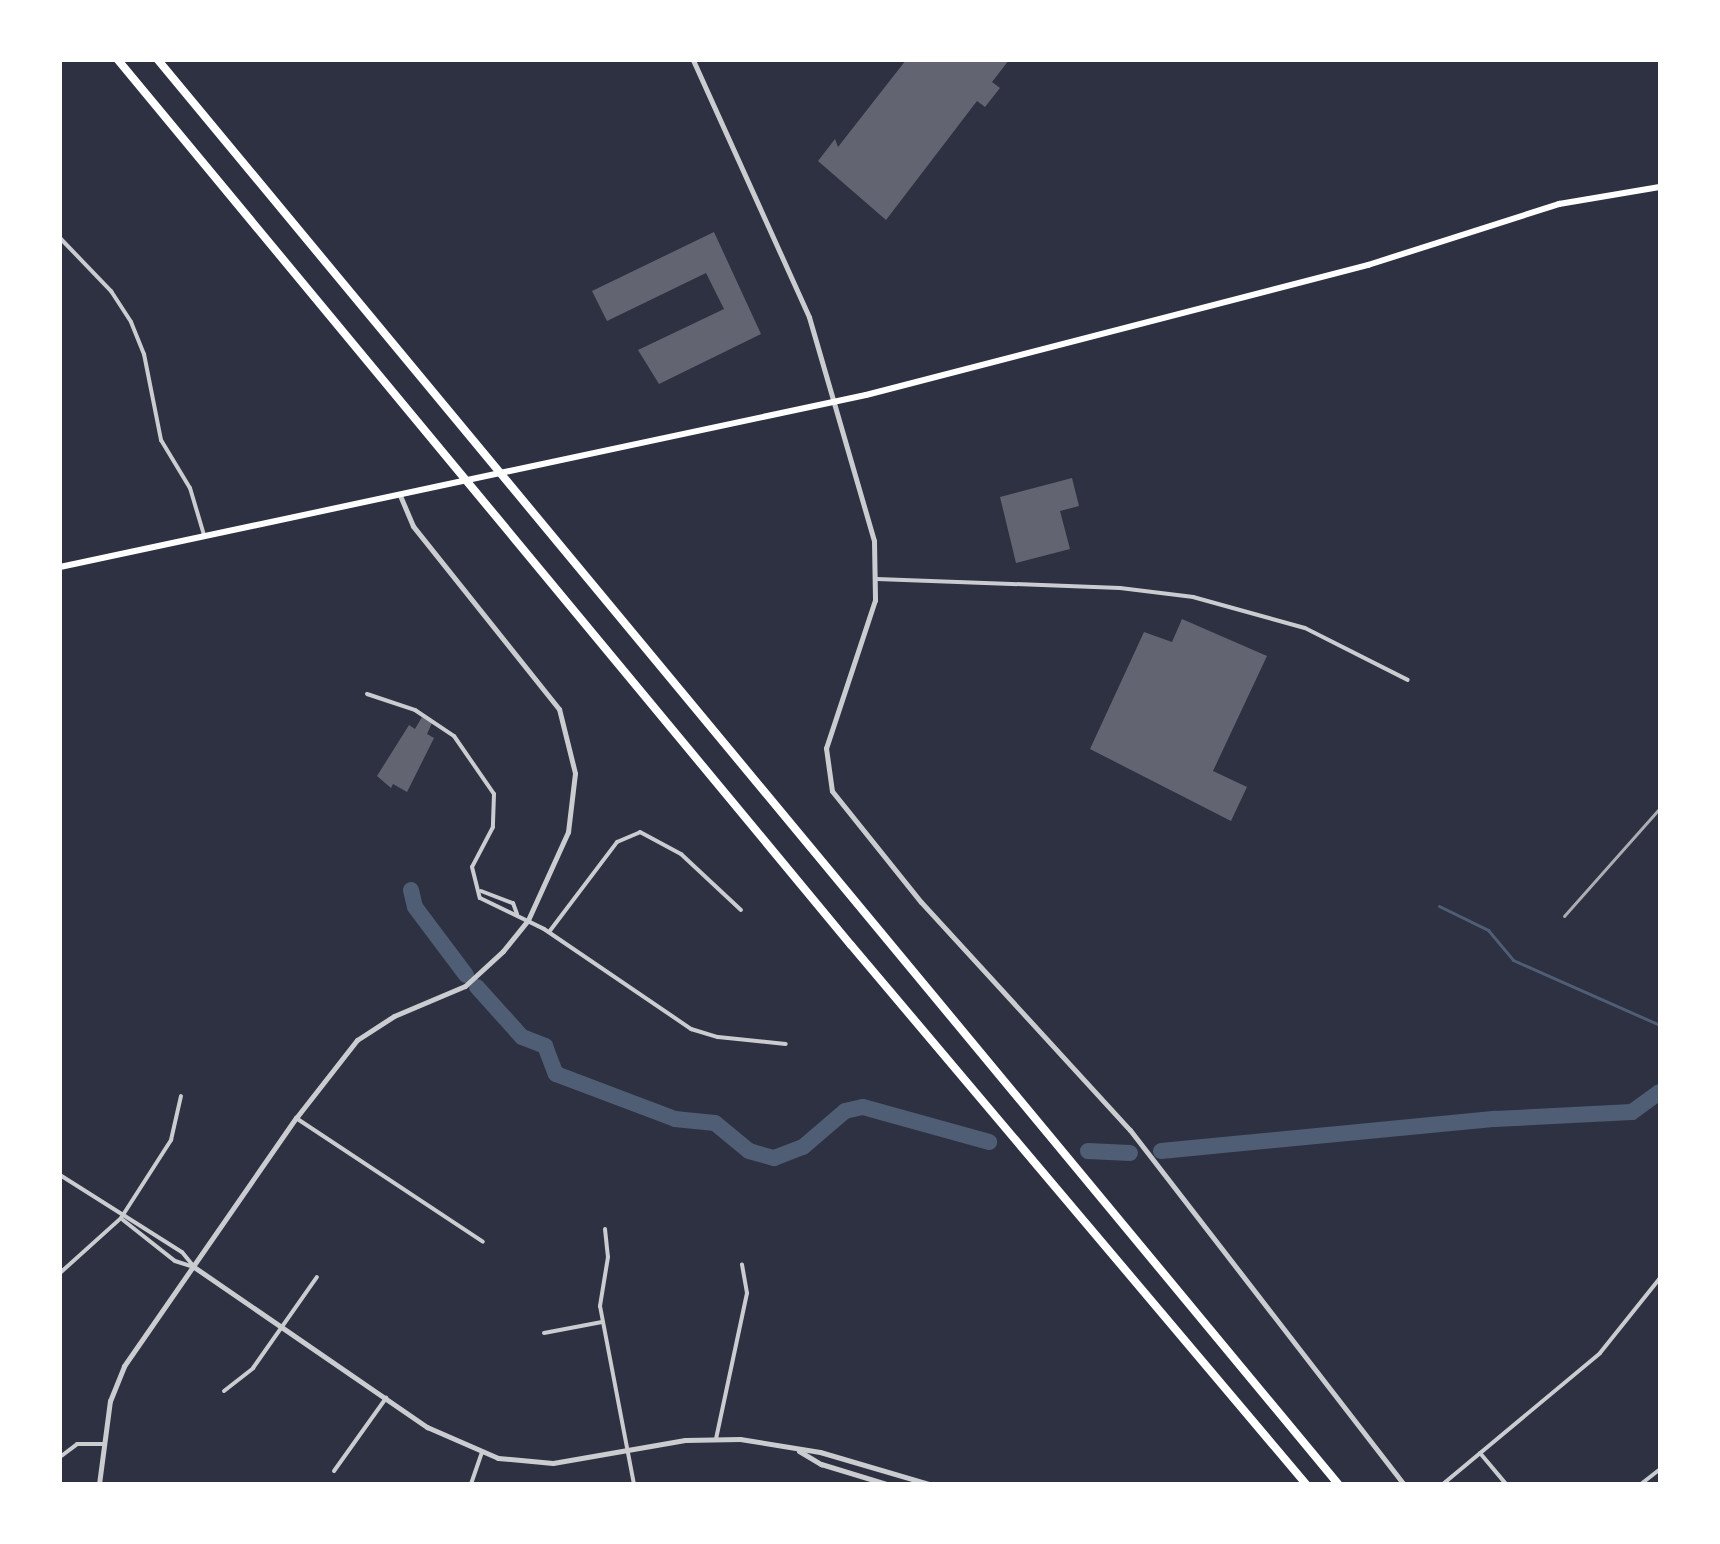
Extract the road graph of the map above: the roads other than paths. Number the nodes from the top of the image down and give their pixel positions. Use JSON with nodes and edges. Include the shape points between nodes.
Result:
{"nodes":[{"id":1,"x":118,"y":60,"type":"edge"},
{"id":2,"x":161,"y":60,"type":"edge"},
{"id":3,"x":693,"y":60,"type":"edge"},
{"id":4,"x":1660,"y":187,"type":"edge"},
{"id":5,"x":60,"y":238,"type":"edge"},
{"id":6,"x":835,"y":402,"type":"junction"},
{"id":7,"x":400,"y":496,"type":"junction"},
{"id":8,"x":204,"y":535,"type":"junction"},
{"id":9,"x":60,"y":567,"type":"edge"},
{"id":10,"x":877,"y":579,"type":"junction"},
{"id":11,"x":1408,"y":680,"type":"dead end"},
{"id":12,"x":367,"y":694,"type":"dead end"},
{"id":13,"x":481,"y":891,"type":"junction"},
{"id":14,"x":741,"y":910,"type":"dead end"},
{"id":15,"x":517,"y":914,"type":"junction"},
{"id":16,"x":528,"y":920,"type":"junction"},
{"id":17,"x":549,"y":932,"type":"junction"},
{"id":18,"x":786,"y":1044,"type":"dead end"},
{"id":19,"x":181,"y":1096,"type":"dead end"},
{"id":20,"x":296,"y":1118,"type":"junction"},
{"id":21,"x":60,"y":1175,"type":"edge"},
{"id":22,"x":121,"y":1218,"type":"junction"},
{"id":23,"x":605,"y":1229,"type":"dead end"},
{"id":24,"x":483,"y":1242,"type":"dead end"},
{"id":25,"x":742,"y":1264,"type":"dead end"},
{"id":26,"x":194,"y":1267,"type":"junction"},
{"id":27,"x":60,"y":1273,"type":"edge"},
{"id":28,"x":317,"y":1277,"type":"dead end"},
{"id":29,"x":1660,"y":1278,"type":"edge"},
{"id":30,"x":602,"y":1322,"type":"junction"},
{"id":31,"x":282,"y":1326,"type":"junction"},
{"id":32,"x":544,"y":1333,"type":"dead end"},
{"id":33,"x":224,"y":1391,"type":"dead end"},
{"id":34,"x":386,"y":1398,"type":"junction"},
{"id":35,"x":716,"y":1439,"type":"junction"},
{"id":36,"x":103,"y":1444,"type":"junction"},
{"id":37,"x":627,"y":1450,"type":"junction"},
{"id":38,"x":798,"y":1450,"type":"junction"},
{"id":39,"x":482,"y":1452,"type":"junction"},
{"id":40,"x":1480,"y":1453,"type":"junction"},
{"id":41,"x":60,"y":1457,"type":"edge"},
{"id":42,"x":1660,"y":1469,"type":"edge"},
{"id":43,"x":334,"y":1471,"type":"dead end"},
{"id":44,"x":99,"y":1484,"type":"edge"},
{"id":45,"x":471,"y":1484,"type":"edge"},
{"id":46,"x":634,"y":1484,"type":"edge"},
{"id":47,"x":887,"y":1484,"type":"edge"},
{"id":48,"x":929,"y":1484,"type":"edge"},
{"id":49,"x":1306,"y":1484,"type":"edge"},
{"id":50,"x":1338,"y":1484,"type":"edge"},
{"id":51,"x":1404,"y":1484,"type":"edge"},
{"id":52,"x":1443,"y":1484,"type":"edge"},
{"id":53,"x":1506,"y":1484,"type":"edge"},
{"id":54,"x":1641,"y":1484,"type":"edge"}],
"edges":[{"from":1,"to":49,"type":"highway"},
{"from":2,"to":50,"type":"highway"},
{"from":3,"to":6,"type":"street","via":[[798,290]]},
{"from":4,"to":6,"type":"main road","via":[[1559,204],[1355,268]]},
{"from":5,"to":8,"type":"street","via":[[111,291],[131,322],[144,354],[161,440],[190,488]]},
{"from":6,"to":7,"type":"main road"},
{"from":6,"to":10,"type":"street","via":[[874,541]]},
{"from":7,"to":8,"type":"main road"},
{"from":7,"to":16,"type":"street","via":[[413,526],[546,687],[571,744],[575,791],[568,832]]},
{"from":8,"to":9,"type":"main road"},
{"from":10,"to":11,"type":"street","via":[[1120,588],[1193,597],[1305,628]]},
{"from":10,"to":51,"type":"street","via":[[870,619],[826,748],[826,772],[838,801],[921,902],[1130,1130]]},
{"from":12,"to":13,"type":"street","via":[[415,710],[454,736],[494,794],[493,827],[472,867]]},
{"from":13,"to":15,"type":"street","via":[[513,903]]},
{"from":13,"to":15,"type":"street","via":[[480,898]]},
{"from":14,"to":17,"type":"street","via":[[681,854],[640,832],[617,842]]},
{"from":15,"to":16,"type":"street"},
{"from":16,"to":17,"type":"street"},
{"from":16,"to":20,"type":"street","via":[[465,986],[394,1016],[357,1040]]},
{"from":17,"to":18,"type":"street","via":[[691,1029]]},
{"from":19,"to":22,"type":"street","via":[[171,1140]]},
{"from":20,"to":24,"type":"street"},
{"from":20,"to":26,"type":"street"},
{"from":21,"to":22,"type":"street"},
{"from":22,"to":26,"type":"street","via":[[182,1252]]},
{"from":22,"to":26,"type":"street","via":[[175,1261]]},
{"from":22,"to":27,"type":"street"},
{"from":23,"to":30,"type":"street"},
{"from":25,"to":35,"type":"street","via":[[747,1293]]},
{"from":26,"to":31,"type":"street"},
{"from":26,"to":36,"type":"street","via":[[119,1375]]},
{"from":28,"to":31,"type":"street"},
{"from":29,"to":40,"type":"street","via":[[1600,1353]]},
{"from":30,"to":32,"type":"street"},
{"from":30,"to":37,"type":"street"},
{"from":31,"to":33,"type":"street","via":[[247,1374]]},
{"from":31,"to":34,"type":"street"},
{"from":34,"to":39,"type":"street","via":[[451,1440]]},
{"from":34,"to":43,"type":"street"},
{"from":35,"to":37,"type":"street"},
{"from":35,"to":38,"type":"street"},
{"from":36,"to":41,"type":"street","via":[[77,1444]]},
{"from":36,"to":44,"type":"street"},
{"from":37,"to":39,"type":"street","via":[[553,1463]]},
{"from":37,"to":46,"type":"street"},
{"from":38,"to":47,"type":"street","via":[[821,1464]]},
{"from":38,"to":48,"type":"street"},
{"from":39,"to":45,"type":"street"},
{"from":40,"to":52,"type":"street"},
{"from":40,"to":53,"type":"street"},
{"from":42,"to":54,"type":"street"}]}
